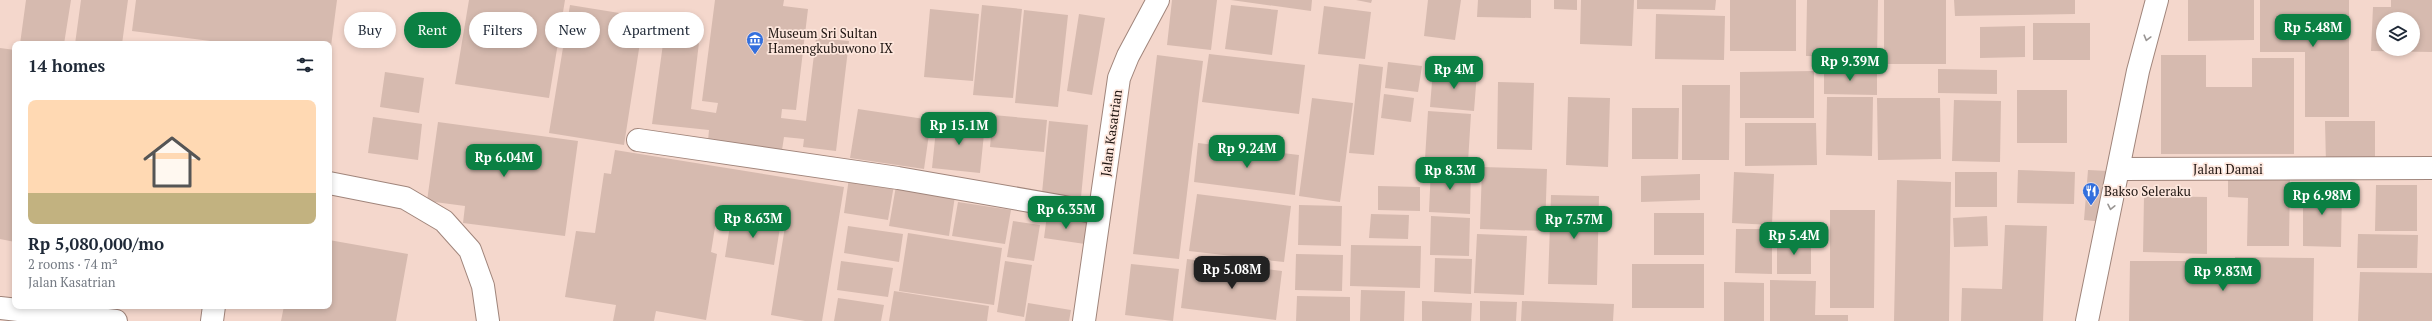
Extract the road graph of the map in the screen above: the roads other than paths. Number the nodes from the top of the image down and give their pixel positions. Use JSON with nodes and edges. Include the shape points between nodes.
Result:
{"nodes":[{"id":1,"x":1158,"y":0,"type":"edge"},
{"id":2,"x":2157,"y":0,"type":"edge"},
{"id":3,"x":638,"y":140,"type":"dead end"},
{"id":4,"x":2432,"y":168,"type":"edge"},
{"id":5,"x":2120,"y":169,"type":"junction"},
{"id":6,"x":332,"y":184,"type":"edge"},
{"id":7,"x":1100,"y":213,"type":"junction"},
{"id":8,"x":0,"y":308,"type":"edge"},
{"id":9,"x":214,"y":309,"type":"edge"},
{"id":10,"x":110,"y":321,"type":"edge"},
{"id":11,"x":116,"y":321,"type":"edge"},
{"id":12,"x":212,"y":321,"type":"edge"},
{"id":13,"x":488,"y":321,"type":"edge"},
{"id":14,"x":1084,"y":321,"type":"edge"},
{"id":15,"x":2087,"y":321,"type":"edge"}],
"edges":[{"from":1,"to":7,"type":"street","name":"Jalan Kasatrian","via":[[1128,56],[1120,78]]},
{"from":2,"to":5,"type":"street","one_way":true,"via":[[2138,71]]},
{"from":3,"to":7,"type":"street","via":[[898,178]]},
{"from":4,"to":5,"type":"street","name":"Jalan Damai"},
{"from":5,"to":15,"type":"street","one_way":true},
{"from":6,"to":13,"type":"street","via":[[405,198],[444,221],[470,250],[483,286]]},
{"from":7,"to":14,"type":"street","name":"Jalan Kasatrian"},
{"from":8,"to":10,"type":"street"},
{"from":9,"to":12,"type":"street"},
{"from":10,"to":11,"type":"street"}]}
